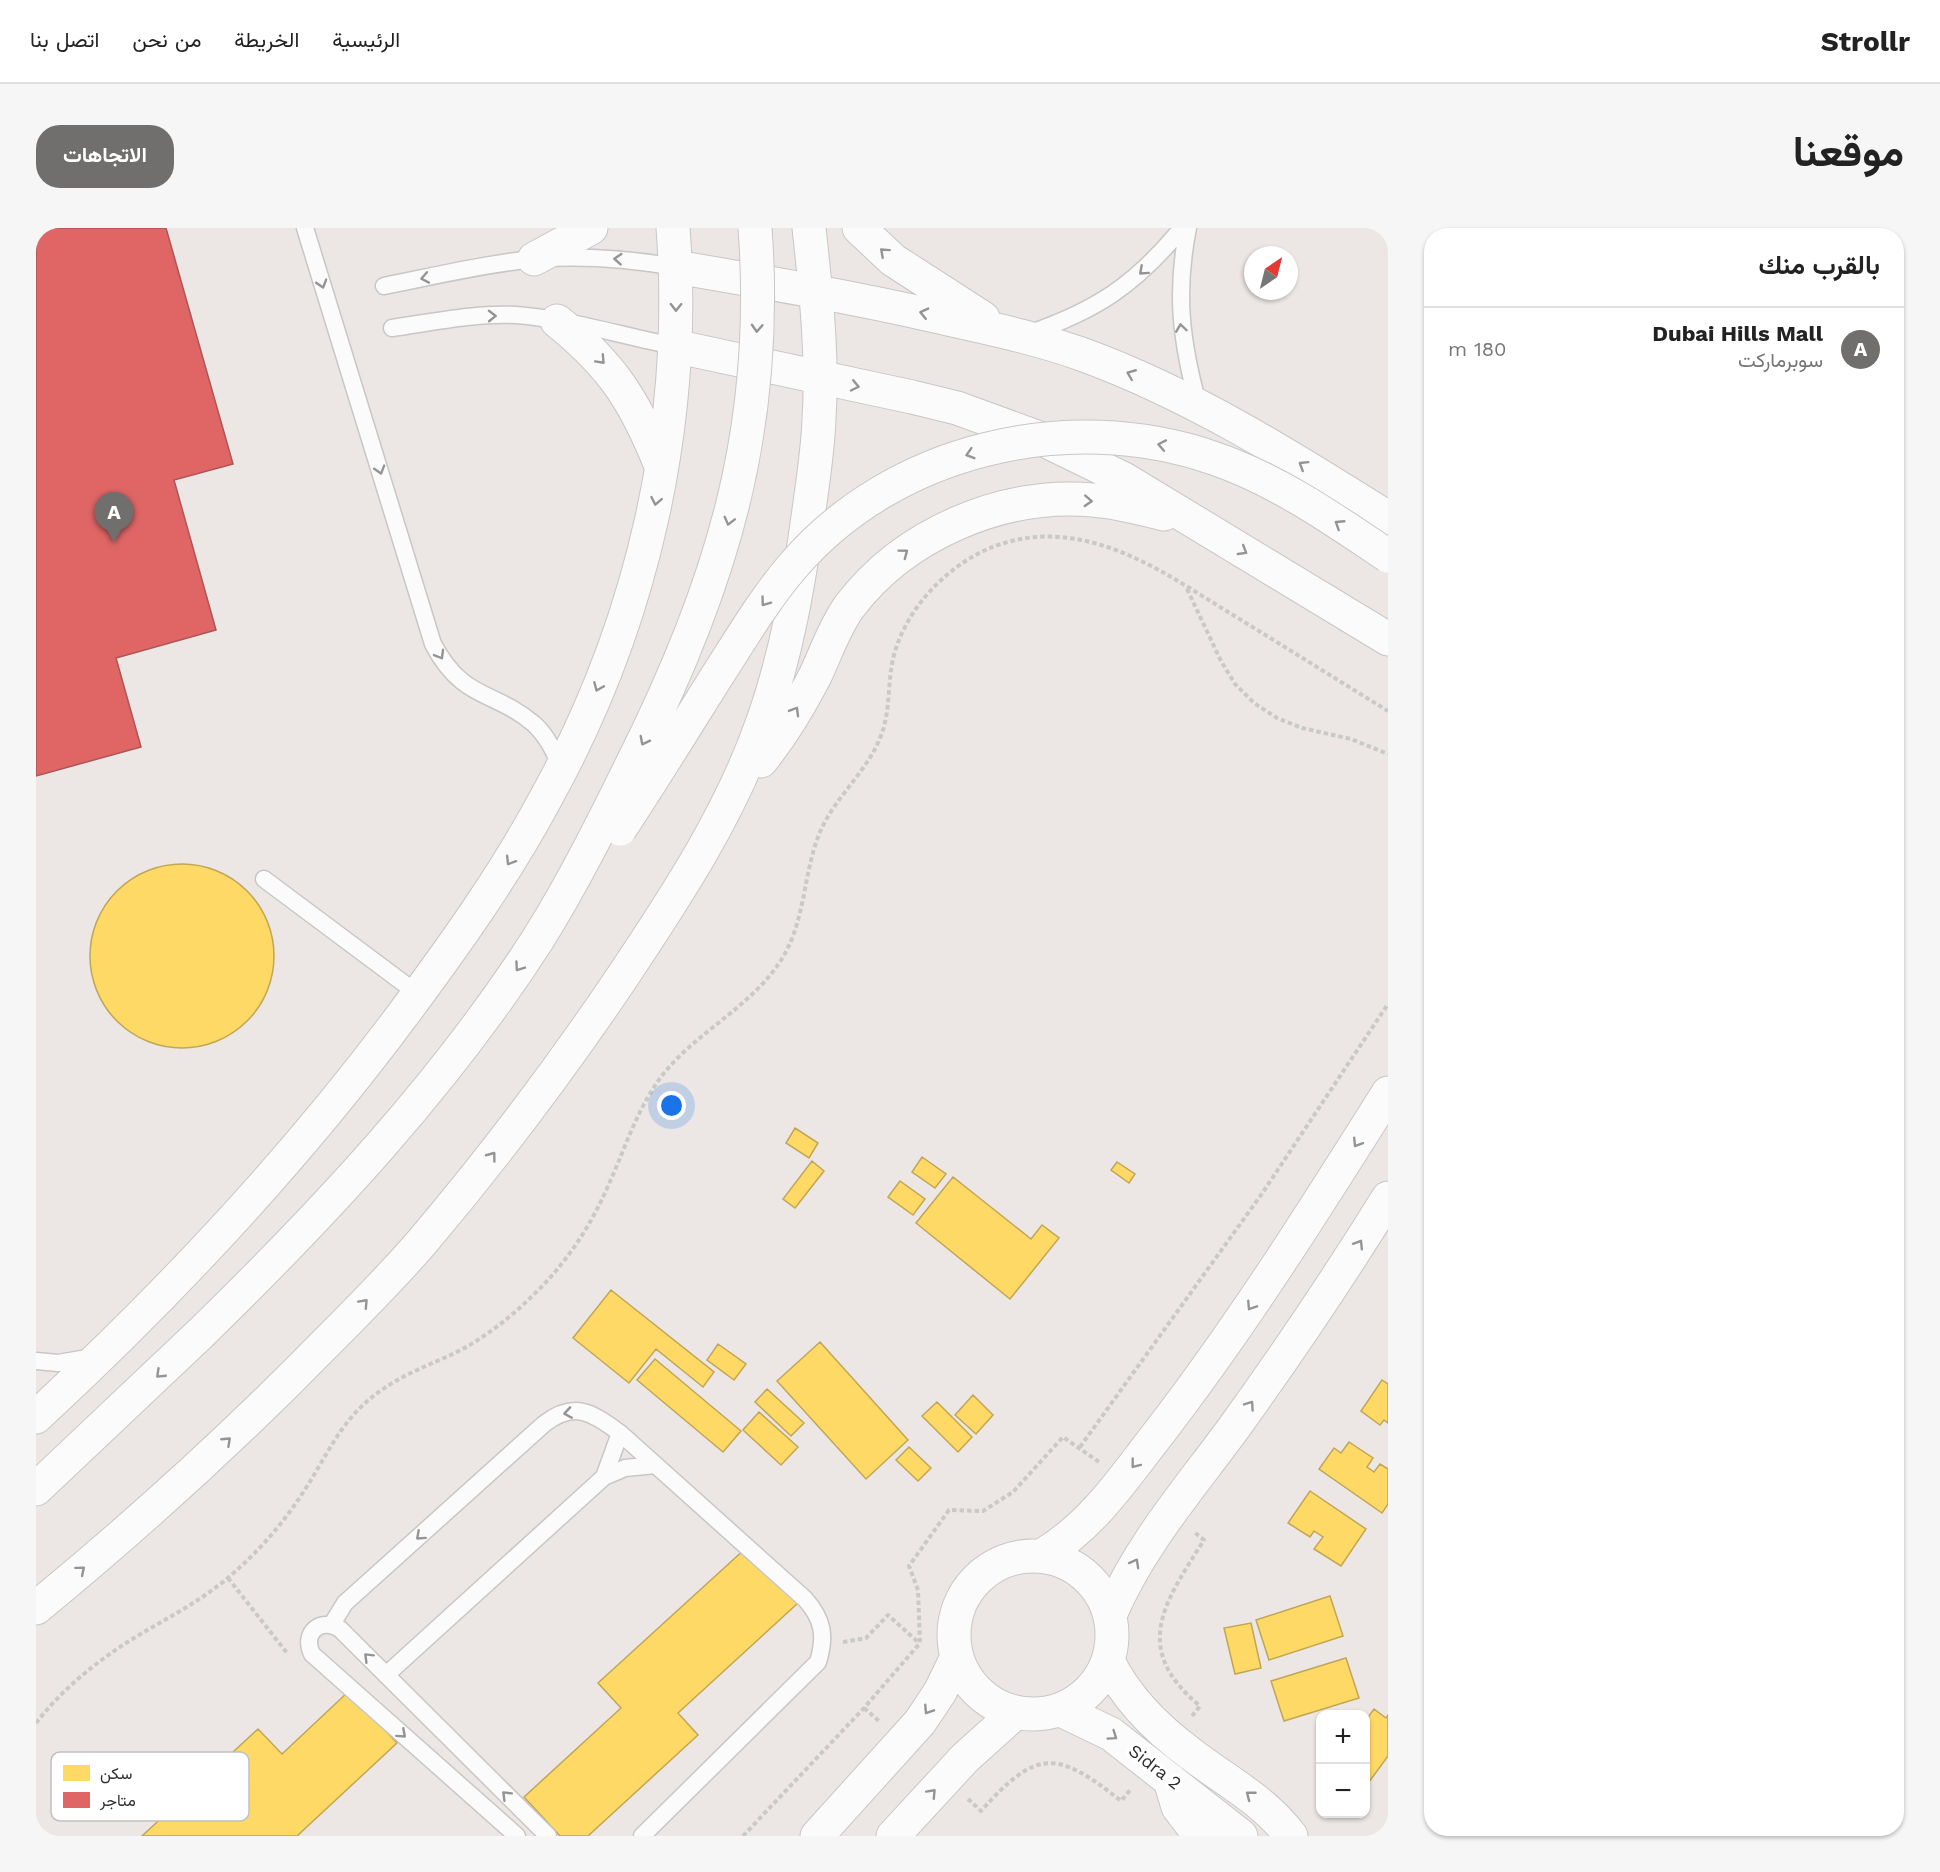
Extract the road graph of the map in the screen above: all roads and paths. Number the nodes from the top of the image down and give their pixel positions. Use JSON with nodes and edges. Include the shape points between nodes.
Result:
{"nodes":[{"id":1,"x":305,"y":228,"type":"edge"},
{"id":2,"x":591,"y":228,"type":"edge"},
{"id":3,"x":673,"y":228,"type":"edge"},
{"id":4,"x":755,"y":228,"type":"edge"},
{"id":5,"x":809,"y":228,"type":"edge"},
{"id":6,"x":859,"y":228,"type":"edge"},
{"id":7,"x":1182,"y":228,"type":"edge"},
{"id":8,"x":1188,"y":228,"type":"edge"},
{"id":9,"x":534,"y":259,"type":"junction"},
{"id":10,"x":676,"y":267,"type":"junction"},
{"id":11,"x":384,"y":286,"type":"dead end"},
{"id":12,"x":816,"y":291,"type":"junction"},
{"id":13,"x":557,"y":321,"type":"junction"},
{"id":14,"x":392,"y":328,"type":"dead end"},
{"id":15,"x":1012,"y":333,"type":"junction"},
{"id":16,"x":674,"y":346,"type":"junction"},
{"id":17,"x":819,"y":378,"type":"junction"},
{"id":18,"x":1199,"y":405,"type":"junction"},
{"id":19,"x":662,"y":467,"type":"junction"},
{"id":20,"x":1388,"y":518,"type":"edge"},
{"id":21,"x":1202,"y":526,"type":"junction"},
{"id":22,"x":1388,"y":556,"type":"edge"},
{"id":23,"x":1186,"y":587,"type":"junction"},
{"id":24,"x":1388,"y":639,"type":"edge"},
{"id":25,"x":1388,"y":711,"type":"edge"},
{"id":26,"x":1388,"y":754,"type":"edge"},
{"id":27,"x":561,"y":768,"type":"junction"},
{"id":28,"x":735,"y":792,"type":"junction"},
{"id":29,"x":264,"y":879,"type":"dead end"},
{"id":30,"x":538,"y":938,"type":"junction"},
{"id":31,"x":418,"y":994,"type":"junction"},
{"id":32,"x":1388,"y":1004,"type":"edge"},
{"id":33,"x":1388,"y":1093,"type":"edge"},
{"id":34,"x":1388,"y":1198,"type":"edge"},
{"id":35,"x":103,"y":1355,"type":"junction"},
{"id":36,"x":36,"y":1361,"type":"edge"},
{"id":37,"x":36,"y":1417,"type":"edge"},
{"id":38,"x":620,"y":1433,"type":"junction"},
{"id":39,"x":656,"y":1465,"type":"junction"},
{"id":40,"x":604,"y":1477,"type":"junction"},
{"id":41,"x":36,"y":1489,"type":"edge"},
{"id":42,"x":1043,"y":1556,"type":"junction"},
{"id":43,"x":228,"y":1578,"type":"junction"},
{"id":44,"x":36,"y":1608,"type":"edge"},
{"id":45,"x":1110,"y":1615,"type":"junction"},
{"id":46,"x":332,"y":1624,"type":"junction"},
{"id":47,"x":920,"y":1643,"type":"junction"},
{"id":48,"x":308,"y":1646,"type":"junction"},
{"id":49,"x":823,"y":1646,"type":"junction"},
{"id":50,"x":956,"y":1659,"type":"junction"},
{"id":51,"x":1108,"y":1661,"type":"junction"},
{"id":52,"x":386,"y":1675,"type":"junction"},
{"id":53,"x":1061,"y":1710,"type":"junction"},
{"id":54,"x":1015,"y":1713,"type":"junction"},
{"id":55,"x":36,"y":1723,"type":"edge"},
{"id":56,"x":1170,"y":1779,"type":"junction"},
{"id":57,"x":517,"y":1836,"type":"edge"},
{"id":58,"x":548,"y":1836,"type":"edge"},
{"id":59,"x":642,"y":1836,"type":"edge"},
{"id":60,"x":743,"y":1836,"type":"edge"},
{"id":61,"x":817,"y":1836,"type":"edge"},
{"id":62,"x":893,"y":1836,"type":"edge"},
{"id":63,"x":1200,"y":1836,"type":"edge"},
{"id":64,"x":1241,"y":1836,"type":"edge"},
{"id":65,"x":1291,"y":1836,"type":"edge"}],
"edges":[{"from":1,"to":27,"type":"lane","one_way":true,"via":[[433,644],[451,673],[464,685],[534,724],[551,744]]},
{"from":2,"to":9,"type":"main road"},
{"from":3,"to":10,"type":"main road"},
{"from":4,"to":30,"type":"main road","one_way":true,"bridge":true,"via":[[758,324],[754,382],[745,450],[722,551],[704,605],[655,719],[603,823]]},
{"from":5,"to":12,"type":"main road"},
{"from":15,"to":6,"type":"main road","one_way":true,"via":[[893,260]]},
{"from":7,"to":15,"type":"lane","one_way":true,"via":[[1156,259],[1116,293],[1071,319]]},
{"from":18,"to":8,"type":"lane","one_way":true,"via":[[1186,359],[1179,312],[1180,265]]},
{"from":10,"to":9,"type":"lane","one_way":true,"via":[[581,257]]},
{"from":9,"to":11,"type":"lane","one_way":true},
{"from":10,"to":12,"type":"main road"},
{"from":10,"to":16,"type":"main road","one_way":true},
{"from":15,"to":12,"type":"main road","one_way":true},
{"from":12,"to":17,"type":"main road"},
{"from":14,"to":13,"type":"lane","one_way":true,"via":[[476,316],[516,315]]},
{"from":13,"to":16,"type":"lane"},
{"from":13,"to":19,"type":"main road","one_way":true,"via":[[611,371],[631,400]]},
{"from":18,"to":15,"type":"main road","one_way":true,"via":[[1083,355]]},
{"from":16,"to":17,"type":"main road"},
{"from":16,"to":19,"type":"main road"},
{"from":17,"to":21,"type":"main road","one_way":true,"via":[[957,408],[1021,430],[1104,468]]},
{"from":17,"to":28,"type":"main road","via":[[820,418],[796,596],[763,721]]},
{"from":20,"to":18,"type":"main road","one_way":true},
{"from":19,"to":27,"type":"main road","one_way":true,"via":[[642,561],[624,620]]},
{"from":21,"to":24,"type":"main road","one_way":true},
{"from":28,"to":21,"type":"main road","one_way":true,"via":[[791,717],[849,608],[882,570],[912,547],[980,514],[1054,500],[1129,505]]},
{"from":22,"to":30,"type":"main road","one_way":true,"bridge":true,"via":[[1326,515],[1252,474],[1174,447],[1134,439],[1053,437],[1016,442],[944,462],[868,501],[833,526],[794,566],[763,604],[606,850]]},
{"from":23,"to":25,"type":"path"},
{"from":23,"to":26,"type":"path","via":[[1221,661],[1235,684],[1254,703],[1302,728],[1351,739]]},
{"from":23,"to":43,"type":"path","via":[[1113,549],[1065,537],[1014,540],[966,561],[942,579],[921,601],[905,627],[894,655],[886,720],[879,742],[822,827],[796,931],[768,978],[704,1032],[661,1078],[631,1130],[591,1222],[552,1276],[503,1322],[446,1358],[414,1369],[360,1408],[338,1433],[280,1524]]},
{"from":27,"to":31,"type":"main road","one_way":true,"via":[[484,902]]},
{"from":44,"to":28,"type":"main road","one_way":true,"via":[[148,1514],[255,1416],[420,1245],[589,1026],[690,872]]},
{"from":29,"to":31,"type":"lane"},
{"from":30,"to":41,"type":"main road","one_way":true,"bridge":true,"via":[[490,1008],[404,1116],[306,1228]]},
{"from":31,"to":35,"type":"main road","via":[[292,1156],[229,1227]]},
{"from":32,"to":47,"type":"path","via":[[1261,1195],[1080,1447],[1063,1437],[1013,1492],[983,1511],[949,1510],[909,1566],[918,1590]]},
{"from":33,"to":42,"type":"main road","one_way":true,"via":[[1242,1320],[1181,1405],[1087,1524]]},
{"from":45,"to":34,"type":"main road","one_way":true,"via":[[1151,1537],[1292,1346]]},
{"from":35,"to":36,"type":"lane","via":[[58,1363]]},
{"from":35,"to":37,"type":"main road"},
{"from":38,"to":39,"type":"lane"},
{"from":38,"to":40,"type":"lane"},
{"from":38,"to":46,"type":"lane","one_way":true,"via":[[585,1411],[555,1415],[345,1603]]},
{"from":39,"to":40,"type":"lane","via":[[625,1468]]},
{"from":39,"to":49,"type":"lane","via":[[811,1606],[823,1628]]},
{"from":40,"to":52,"type":"lane"},
{"from":42,"to":45,"type":"main road","via":[[1066,1562],[1086,1576],[1101,1594]]},
{"from":42,"to":50,"type":"main road","via":[[1011,1558],[983,1572],[962,1596],[953,1627]]},
{"from":43,"to":48,"type":"path","via":[[293,1660]]},
{"from":43,"to":55,"type":"path","via":[[198,1601],[98,1662]]},
{"from":45,"to":51,"type":"main road","via":[[1113,1638]]},
{"from":46,"to":48,"type":"lane","via":[[314,1628]]},
{"from":52,"to":46,"type":"lane","one_way":true},
{"from":47,"to":49,"type":"path","via":[[888,1615],[866,1638]]},
{"from":47,"to":60,"type":"path"},
{"from":48,"to":57,"type":"lane","one_way":true,"via":[[312,1654]]},
{"from":49,"to":59,"type":"lane","via":[[818,1662],[806,1675]]},
{"from":50,"to":54,"type":"main road","via":[[979,1694],[995,1706]]},
{"from":50,"to":61,"type":"main road","one_way":true,"via":[[920,1722]]},
{"from":51,"to":53,"type":"main road","via":[[1082,1699]]},
{"from":65,"to":51,"type":"main road","one_way":true,"via":[[1262,1805],[1152,1722],[1118,1682]]},
{"from":58,"to":52,"type":"lane","one_way":true},
{"from":53,"to":54,"type":"main road","via":[[1038,1715]]},
{"from":53,"to":56,"type":"main road","name":"Sidra 2","one_way":true,"via":[[1112,1734]]},
{"from":62,"to":54,"type":"main road","one_way":true,"via":[[965,1758]]},
{"from":56,"to":63,"type":"main road","via":[[1178,1807]]},
{"from":56,"to":64,"type":"main road","name":"Sidra 2"}]}
